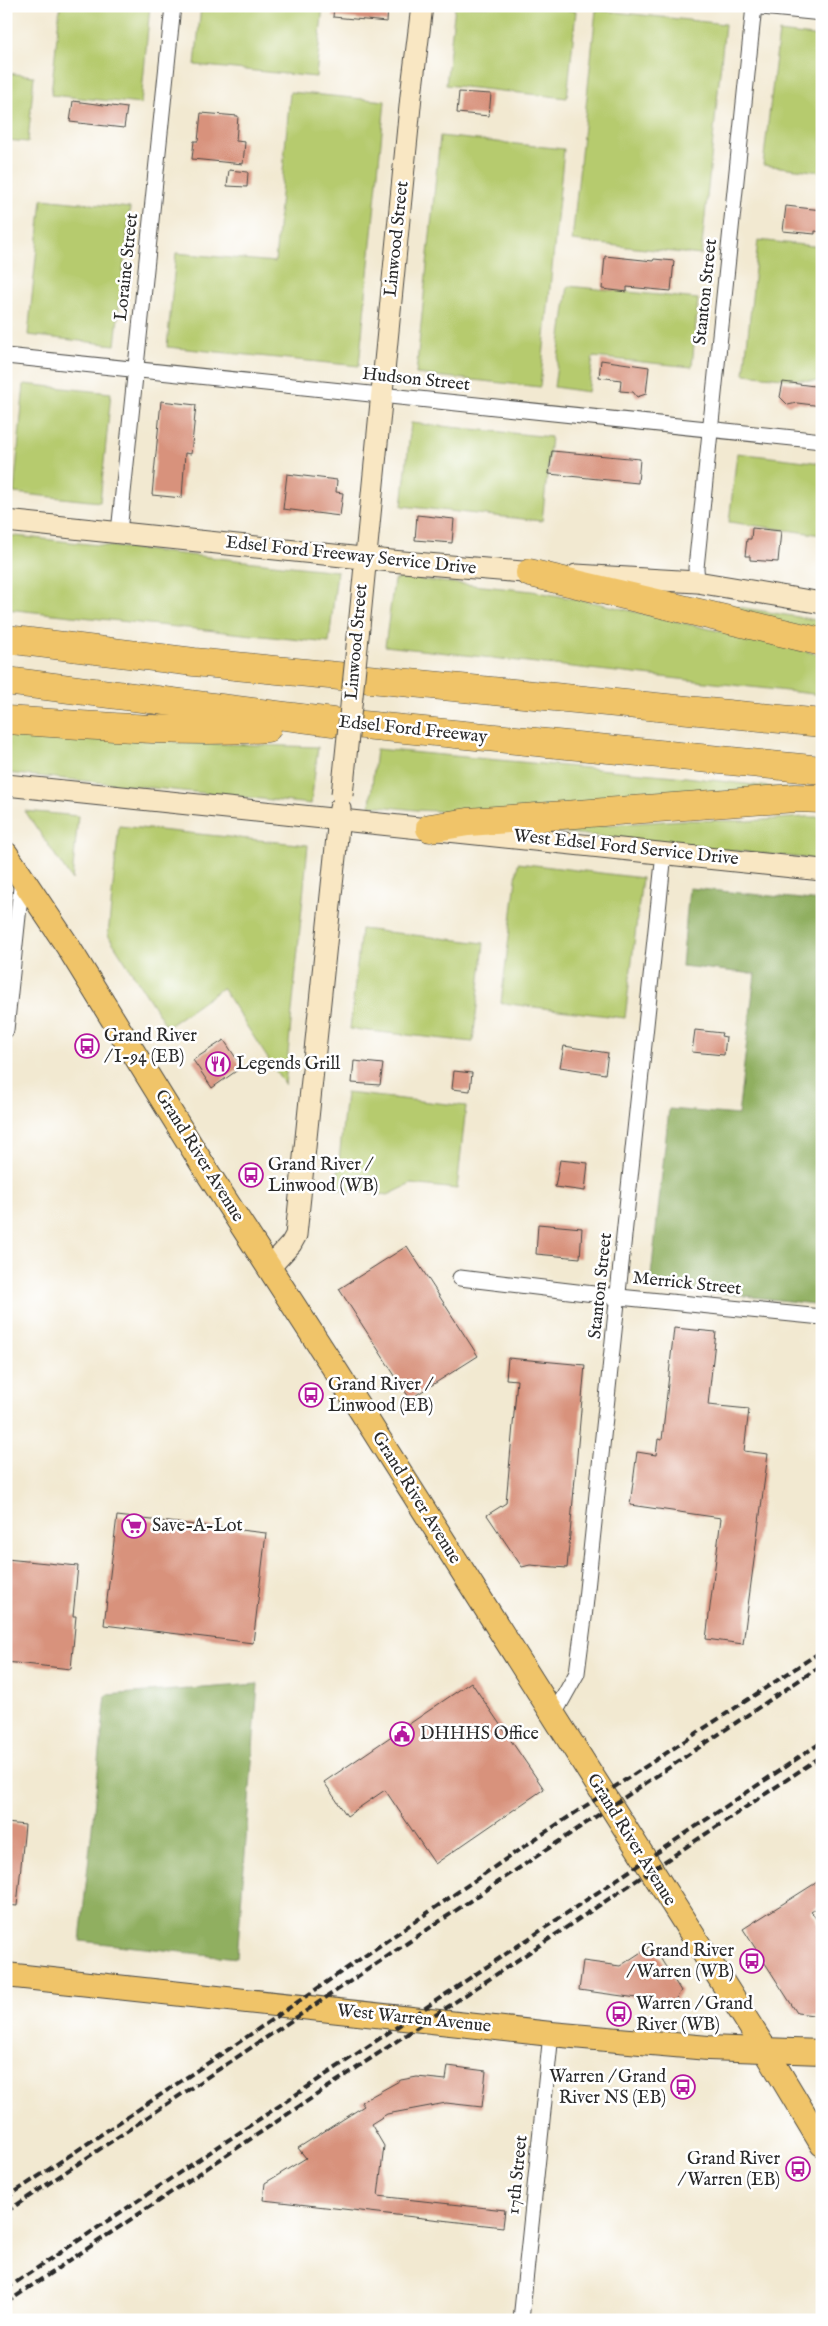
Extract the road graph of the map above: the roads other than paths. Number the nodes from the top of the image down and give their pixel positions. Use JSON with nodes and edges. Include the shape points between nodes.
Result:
{"nodes":[{"id":1,"x":173,"y":6,"type":"edge"},
{"id":2,"x":422,"y":6,"type":"edge"},
{"id":3,"x":753,"y":6,"type":"edge"},
{"id":4,"x":822,"y":13,"type":"edge"},
{"id":5,"x":6,"y":356,"type":"edge"},
{"id":6,"x":135,"y":369,"type":"junction"},
{"id":7,"x":381,"y":395,"type":"junction"},
{"id":8,"x":711,"y":430,"type":"junction"},
{"id":9,"x":822,"y":441,"type":"edge"},
{"id":10,"x":6,"y":521,"type":"edge"},
{"id":11,"x":119,"y":532,"type":"junction"},
{"id":12,"x":365,"y":558,"type":"junction"},
{"id":13,"x":530,"y":573,"type":"junction"},
{"id":14,"x":697,"y":582,"type":"junction"},
{"id":15,"x":822,"y":603,"type":"edge"},
{"id":16,"x":6,"y":639,"type":"edge"},
{"id":17,"x":822,"y":642,"type":"edge"},
{"id":18,"x":6,"y":681,"type":"edge"},
{"id":19,"x":6,"y":720,"type":"edge"},
{"id":20,"x":333,"y":722,"type":"junction"},
{"id":21,"x":822,"y":723,"type":"edge"},
{"id":22,"x":822,"y":770,"type":"edge"},
{"id":23,"x":6,"y":785,"type":"edge"},
{"id":24,"x":822,"y":798,"type":"edge"},
{"id":25,"x":339,"y":820,"type":"junction"},
{"id":26,"x":430,"y":828,"type":"junction"},
{"id":27,"x":664,"y":853,"type":"junction"},
{"id":28,"x":6,"y":854,"type":"edge"},
{"id":29,"x":822,"y":870,"type":"edge"},
{"id":30,"x":22,"y":878,"type":"junction"},
{"id":31,"x":6,"y":1030,"type":"edge"},
{"id":32,"x":269,"y":1268,"type":"junction"},
{"id":33,"x":460,"y":1278,"type":"dead end"},
{"id":34,"x":619,"y":1297,"type":"junction"},
{"id":35,"x":822,"y":1317,"type":"edge"},
{"id":36,"x":553,"y":1716,"type":"junction"},
{"id":37,"x":6,"y":1975,"type":"edge"},
{"id":38,"x":551,"y":2034,"type":"junction"},
{"id":39,"x":766,"y":2051,"type":"junction"},
{"id":40,"x":822,"y":2052,"type":"edge"},
{"id":41,"x":822,"y":2144,"type":"edge"},
{"id":42,"x":521,"y":2320,"type":"edge"}],
"edges":[{"from":1,"to":6,"type":"street","name":"Loraine Street"},
{"from":2,"to":7,"type":"street","name":"Linwood Street"},
{"from":3,"to":4,"type":"street"},
{"from":3,"to":8,"type":"street","name":"Stanton Street"},
{"from":5,"to":6,"type":"street","name":"Hudson Street"},
{"from":6,"to":7,"type":"street","name":"Hudson Street"},
{"from":6,"to":11,"type":"street","name":"Loraine Street"},
{"from":7,"to":8,"type":"street","name":"Hudson Street"},
{"from":7,"to":12,"type":"street","name":"Linwood Street"},
{"from":8,"to":9,"type":"street","name":"Hudson Street"},
{"from":8,"to":14,"type":"street","name":"Stanton Street"},
{"from":10,"to":11,"type":"street","name":"Edsel Ford Freeway Service Drive"},
{"from":11,"to":12,"type":"street","name":"Edsel Ford Freeway Service Drive"},
{"from":12,"to":13,"type":"street","name":"Edsel Ford Freeway Service Drive"},
{"from":12,"to":25,"type":"street","name":"Linwood Street","bridge":true},
{"from":13,"to":14,"type":"street","name":"Edsel Ford Freeway Service Drive"},
{"from":13,"to":17,"type":"highway"},
{"from":14,"to":15,"type":"street","name":"Edsel Ford Freeway Service Drive"},
{"from":16,"to":21,"type":"highway","via":[[194,662]]},
{"from":18,"to":20,"type":"highway","name":"Edsel Ford Freeway"},
{"from":19,"to":20,"type":"highway","via":[[246,729]]},
{"from":20,"to":22,"type":"highway","name":"Edsel Ford Freeway"},
{"from":23,"to":25,"type":"street"},
{"from":24,"to":26,"type":"highway","via":[[468,822]]},
{"from":25,"to":26,"type":"street"},
{"from":25,"to":32,"type":"street","name":"Linwood Street","via":[[296,1235]]},
{"from":26,"to":27,"type":"street","name":"West Edsel Ford Service Drive"},
{"from":27,"to":29,"type":"street","name":"West Edsel Ford Service Drive"},
{"from":27,"to":34,"type":"street","name":"Stanton Street"},
{"from":28,"to":30,"type":"main road","name":"Grand River Avenue"},
{"from":30,"to":31,"type":"street"},
{"from":30,"to":32,"type":"main road","name":"Grand River Avenue","via":[[68,945]]},
{"from":32,"to":36,"type":"main road","name":"Grand River Avenue"},
{"from":33,"to":34,"type":"street","name":"Merrick Street"},
{"from":34,"to":35,"type":"street","name":"Merrick Street"},
{"from":34,"to":36,"type":"street","name":"Stanton Street","via":[[577,1673]]},
{"from":36,"to":39,"type":"main road","name":"Grand River Avenue"},
{"from":37,"to":38,"type":"main road","name":"West Warren Avenue"},
{"from":38,"to":39,"type":"main road","name":"West Warren Avenue"},
{"from":38,"to":42,"type":"street","name":"17th Street"},
{"from":39,"to":40,"type":"main road","name":"West Warren Avenue"},
{"from":39,"to":41,"type":"main road","name":"Grand River Avenue"}]}
